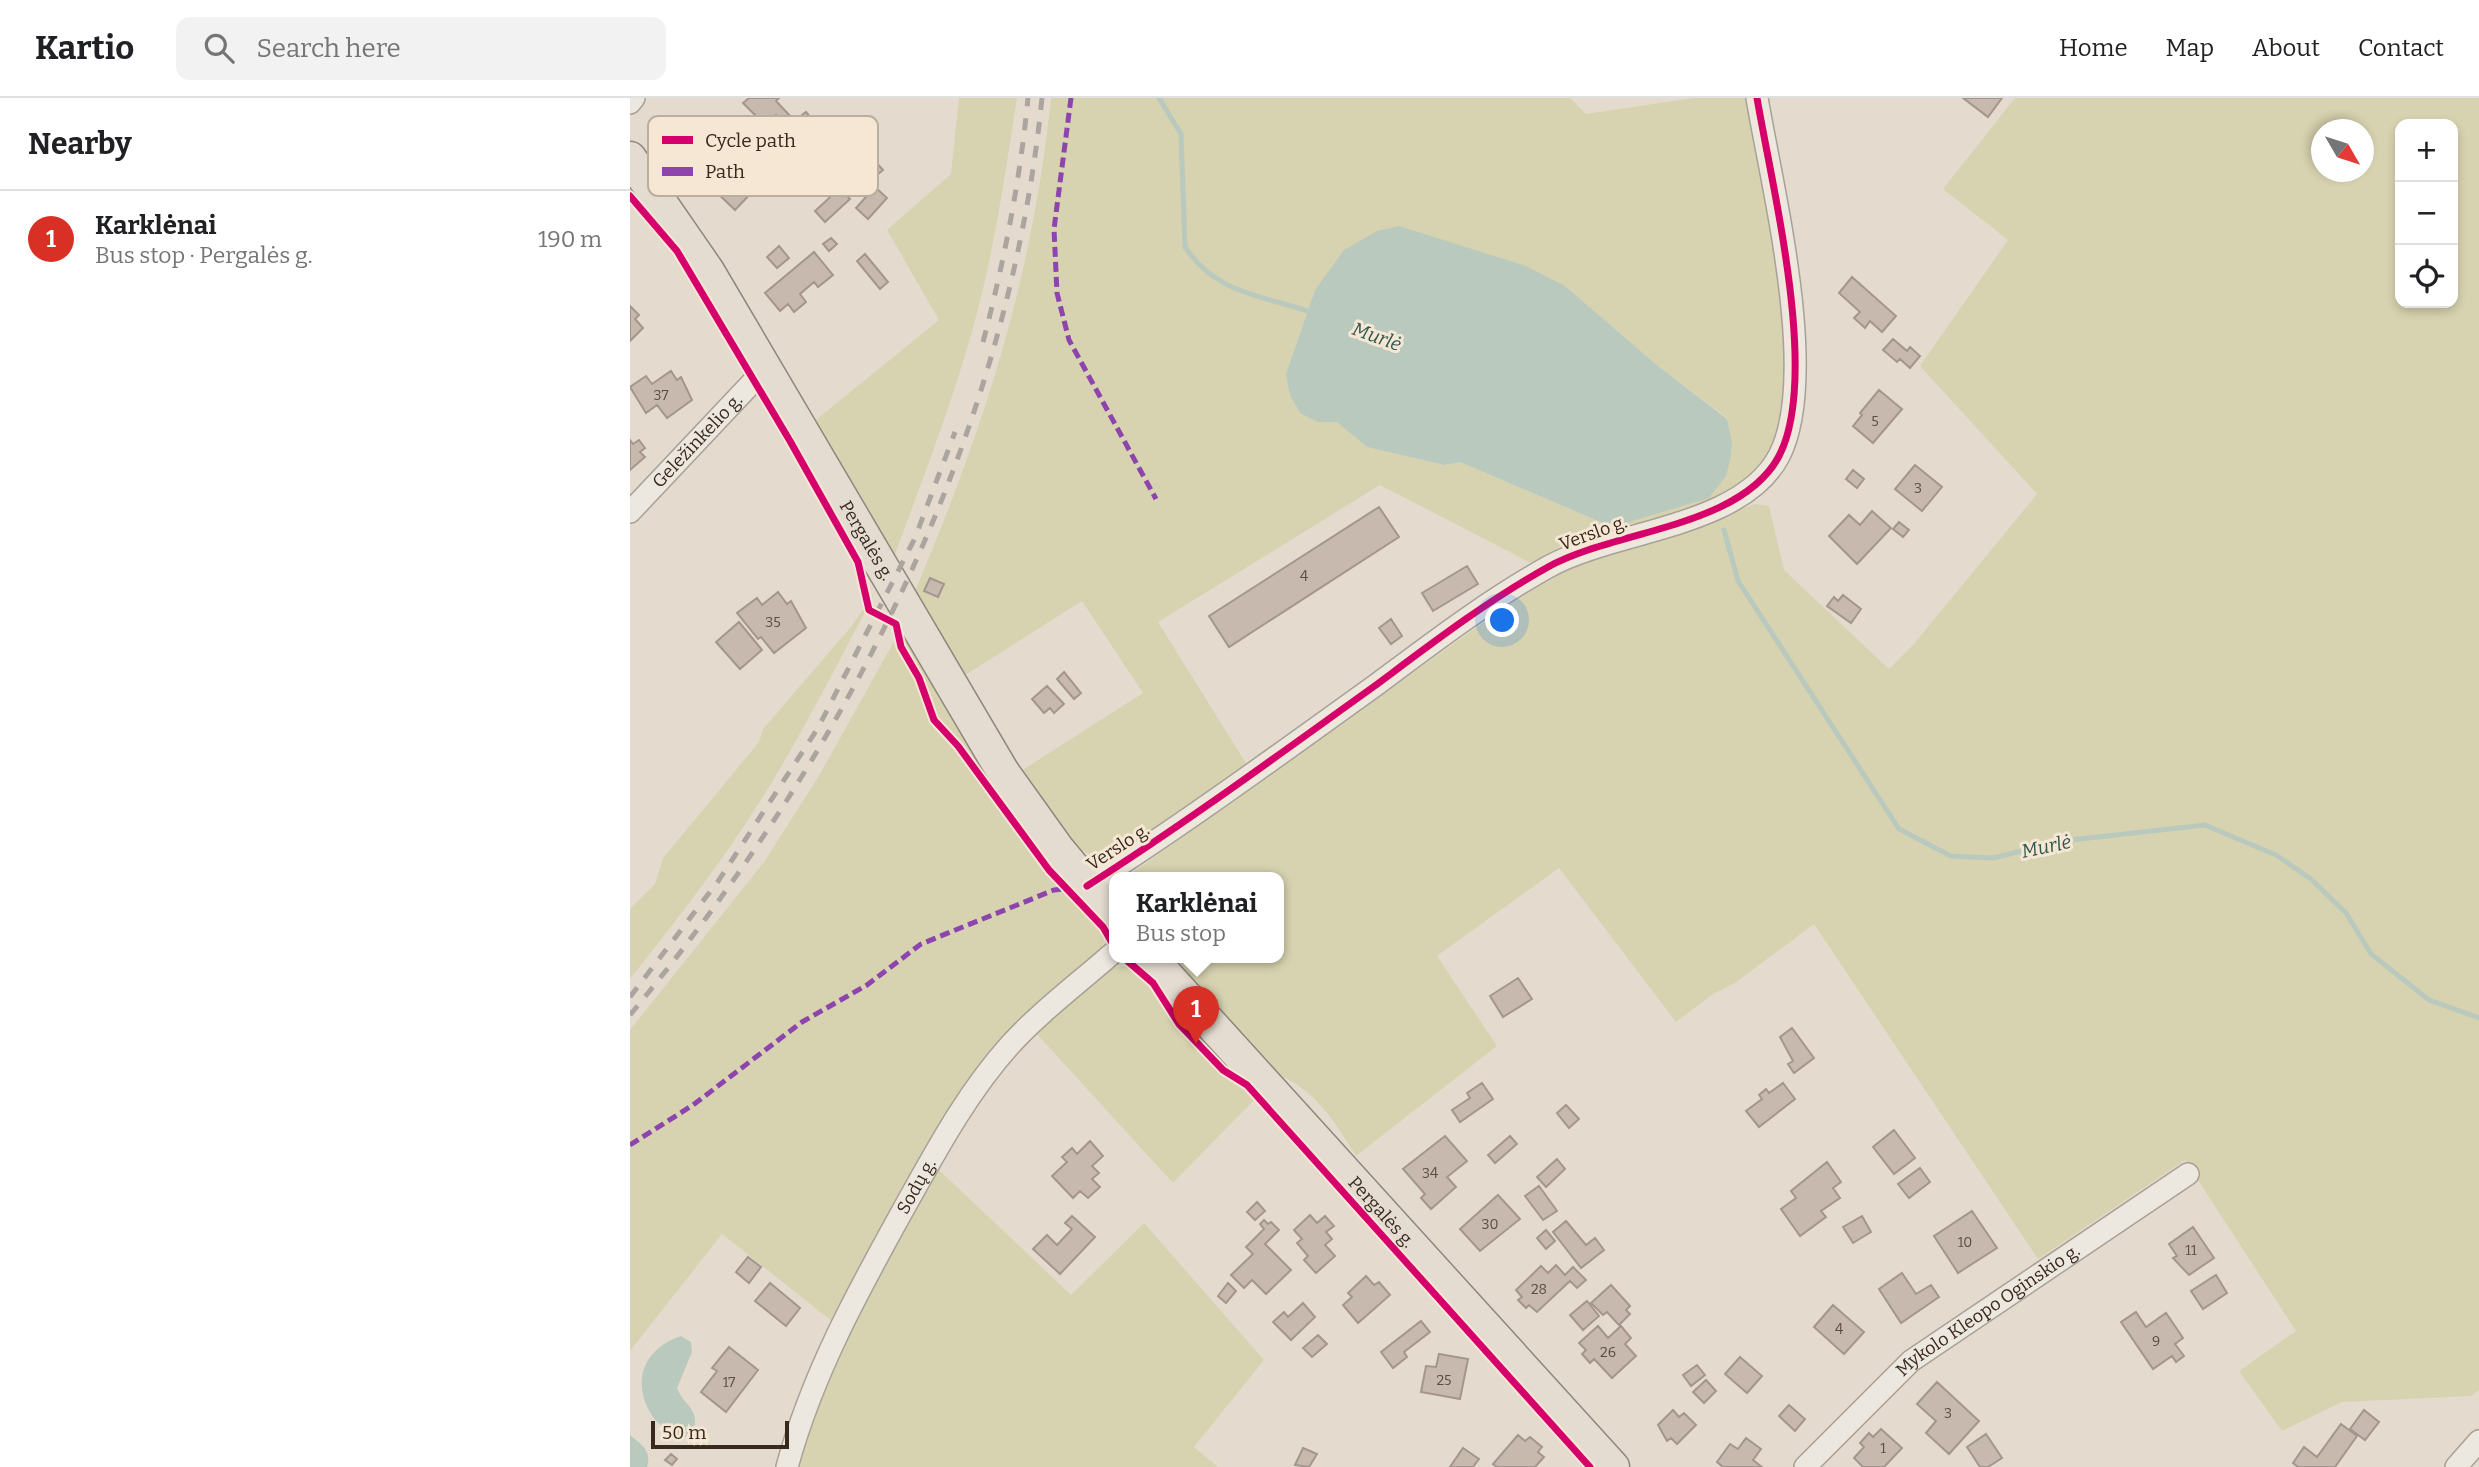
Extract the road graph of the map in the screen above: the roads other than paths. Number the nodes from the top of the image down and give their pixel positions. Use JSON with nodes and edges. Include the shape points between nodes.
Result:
{"nodes":[{"id":1,"x":634,"y":98,"type":"edge"},
{"id":2,"x":1757,"y":98,"type":"edge"},
{"id":3,"x":630,"y":103,"type":"edge"},
{"id":4,"x":630,"y":158,"type":"edge"},
{"id":5,"x":648,"y":184,"type":"edge"},
{"id":6,"x":656,"y":196,"type":"edge"},
{"id":7,"x":765,"y":369,"type":"junction"},
{"id":8,"x":630,"y":512,"type":"edge"},
{"id":9,"x":1087,"y":886,"type":"junction"},
{"id":10,"x":1109,"y":910,"type":"edge"},
{"id":11,"x":1109,"y":956,"type":"edge"},
{"id":12,"x":1156,"y":963,"type":"edge"},
{"id":13,"x":2188,"y":1174,"type":"dead end"},
{"id":14,"x":2479,"y":1441,"type":"edge"},
{"id":15,"x":787,"y":1467,"type":"edge"},
{"id":16,"x":1613,"y":1467,"type":"edge"},
{"id":17,"x":1805,"y":1467,"type":"edge"},
{"id":18,"x":2456,"y":1467,"type":"edge"}],
"edges":[{"from":1,"to":3,"type":"street"},
{"from":2,"to":9,"type":"street","name":"Verslo g.","via":[[1792,304],[1796,392],[1786,441],[1763,478],[1708,512],[1548,567]]},
{"from":4,"to":5,"type":"main road","name":"Pergalės g."},
{"from":6,"to":7,"type":"main road","name":"Pergalės g.","via":[[708,271]]},
{"from":7,"to":8,"type":"street","name":"Geležinkelio g."},
{"from":7,"to":9,"type":"main road","name":"Pergalės g.","via":[[1003,772]]},
{"from":9,"to":10,"type":"main road","name":"Pergalės g."},
{"from":11,"to":15,"type":"street","name":"Sodų g.","via":[[1012,1043],[961,1109],[828,1351]]},
{"from":12,"to":16,"type":"main road","name":"Pergalės g."},
{"from":13,"to":17,"type":"street","name":"Mykolo Kleopo Oginskio g.","via":[[1911,1361]]},
{"from":14,"to":18,"type":"street"}]}
